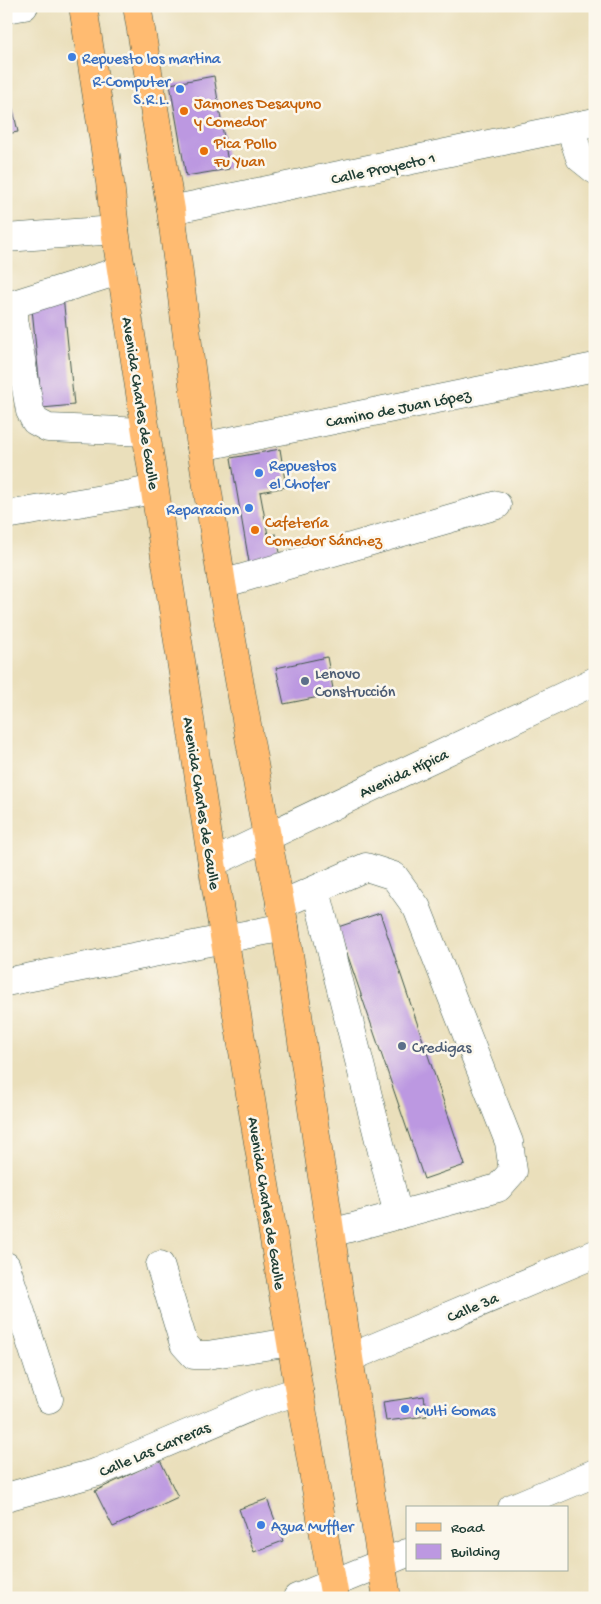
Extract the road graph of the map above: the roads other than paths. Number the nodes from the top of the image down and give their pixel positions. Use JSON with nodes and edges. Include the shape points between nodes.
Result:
{"nodes":[{"id":1,"x":24,"y":6,"type":"edge"},
{"id":2,"x":83,"y":6,"type":"edge"},
{"id":3,"x":137,"y":6,"type":"edge"},
{"id":4,"x":6,"y":10,"type":"edge"},
{"id":5,"x":582,"y":125,"type":"edge"},
{"id":6,"x":595,"y":170,"type":"edge"},
{"id":7,"x":171,"y":210,"type":"junction"},
{"id":8,"x":115,"y":230,"type":"junction"},
{"id":9,"x":6,"y":238,"type":"edge"},
{"id":10,"x":122,"y":270,"type":"junction"},
{"id":11,"x":595,"y":367,"type":"edge"},
{"id":12,"x":146,"y":432,"type":"junction"},
{"id":13,"x":201,"y":446,"type":"junction"},
{"id":14,"x":154,"y":489,"type":"junction"},
{"id":15,"x":497,"y":505,"type":"dead end"},
{"id":16,"x":6,"y":515,"type":"edge"},
{"id":17,"x":222,"y":584,"type":"junction"},
{"id":18,"x":595,"y":681,"type":"edge"},
{"id":19,"x":267,"y":837,"type":"junction"},
{"id":20,"x":212,"y":863,"type":"junction"},
{"id":21,"x":316,"y":890,"type":"junction"},
{"id":22,"x":283,"y":916,"type":"junction"},
{"id":23,"x":226,"y":939,"type":"junction"},
{"id":24,"x":6,"y":982,"type":"edge"},
{"id":25,"x":398,"y":1214,"type":"junction"},
{"id":26,"x":330,"y":1233,"type":"junction"},
{"id":27,"x":595,"y":1254,"type":"edge"},
{"id":28,"x":160,"y":1265,"type":"dead end"},
{"id":29,"x":6,"y":1266,"type":"edge"},
{"id":30,"x":290,"y":1342,"type":"junction"},
{"id":31,"x":349,"y":1358,"type":"junction"},
{"id":32,"x":298,"y":1391,"type":"junction"},
{"id":33,"x":49,"y":1399,"type":"dead end"},
{"id":34,"x":595,"y":1472,"type":"edge"},
{"id":35,"x":6,"y":1497,"type":"edge"},
{"id":36,"x":517,"y":1506,"type":"edge"},
{"id":37,"x":406,"y":1553,"type":"edge"},
{"id":38,"x":382,"y":1564,"type":"junction"},
{"id":39,"x":333,"y":1590,"type":"edge"},
{"id":40,"x":297,"y":1598,"type":"edge"},
{"id":41,"x":387,"y":1598,"type":"edge"}],
"edges":[{"from":1,"to":4,"type":"street"},
{"from":2,"to":8,"type":"main road","name":"Avenida Charles de Gaulle"},
{"from":3,"to":7,"type":"main road"},
{"from":5,"to":6,"type":"street","via":[[580,158]]},
{"from":5,"to":7,"type":"street","name":"Calle Proyecto 1"},
{"from":7,"to":13,"type":"main road"},
{"from":8,"to":9,"type":"street"},
{"from":8,"to":10,"type":"main road","name":"Avenida Charles de Gaulle"},
{"from":10,"to":12,"type":"main road","name":"Avenida Charles de Gaulle"},
{"from":10,"to":12,"type":"street","via":[[17,303],[14,319],[30,411],[35,421],[48,428]]},
{"from":11,"to":13,"type":"street","name":"Camino de Juan López"},
{"from":12,"to":14,"type":"main road","name":"Avenida Charles de Gaulle"},
{"from":13,"to":17,"type":"main road"},
{"from":14,"to":16,"type":"street"},
{"from":14,"to":20,"type":"main road","name":"Avenida Charles de Gaulle"},
{"from":15,"to":17,"type":"street"},
{"from":17,"to":19,"type":"main road"},
{"from":18,"to":19,"type":"street","name":"Avenida Hípica"},
{"from":19,"to":20,"type":"street","name":"Avenida Hípica"},
{"from":19,"to":22,"type":"main road"},
{"from":20,"to":23,"type":"main road","name":"Avenida Charles de Gaulle"},
{"from":21,"to":22,"type":"street"},
{"from":21,"to":25,"type":"street"},
{"from":21,"to":25,"type":"street","via":[[366,867],[394,876],[417,908],[509,1142],[513,1171],[498,1188]]},
{"from":22,"to":23,"type":"street"},
{"from":22,"to":26,"type":"main road"},
{"from":23,"to":24,"type":"street"},
{"from":23,"to":30,"type":"main road","name":"Avenida Charles de Gaulle"},
{"from":25,"to":26,"type":"street"},
{"from":26,"to":31,"type":"main road"},
{"from":27,"to":31,"type":"street","name":"Calle 3a"},
{"from":28,"to":30,"type":"street","via":[[184,1344],[194,1355]]},
{"from":29,"to":33,"type":"street"},
{"from":30,"to":32,"type":"main road","name":"Avenida Charles de Gaulle"},
{"from":31,"to":38,"type":"main road"},
{"from":32,"to":35,"type":"street","name":"Calle Las Carreras","via":[[260,1403],[98,1472]]},
{"from":32,"to":39,"type":"main road","name":"Avenida Charles de Gaulle"},
{"from":34,"to":36,"type":"street"},
{"from":37,"to":38,"type":"street"},
{"from":38,"to":39,"type":"street"},
{"from":38,"to":41,"type":"main road"},
{"from":39,"to":40,"type":"street"}]}
